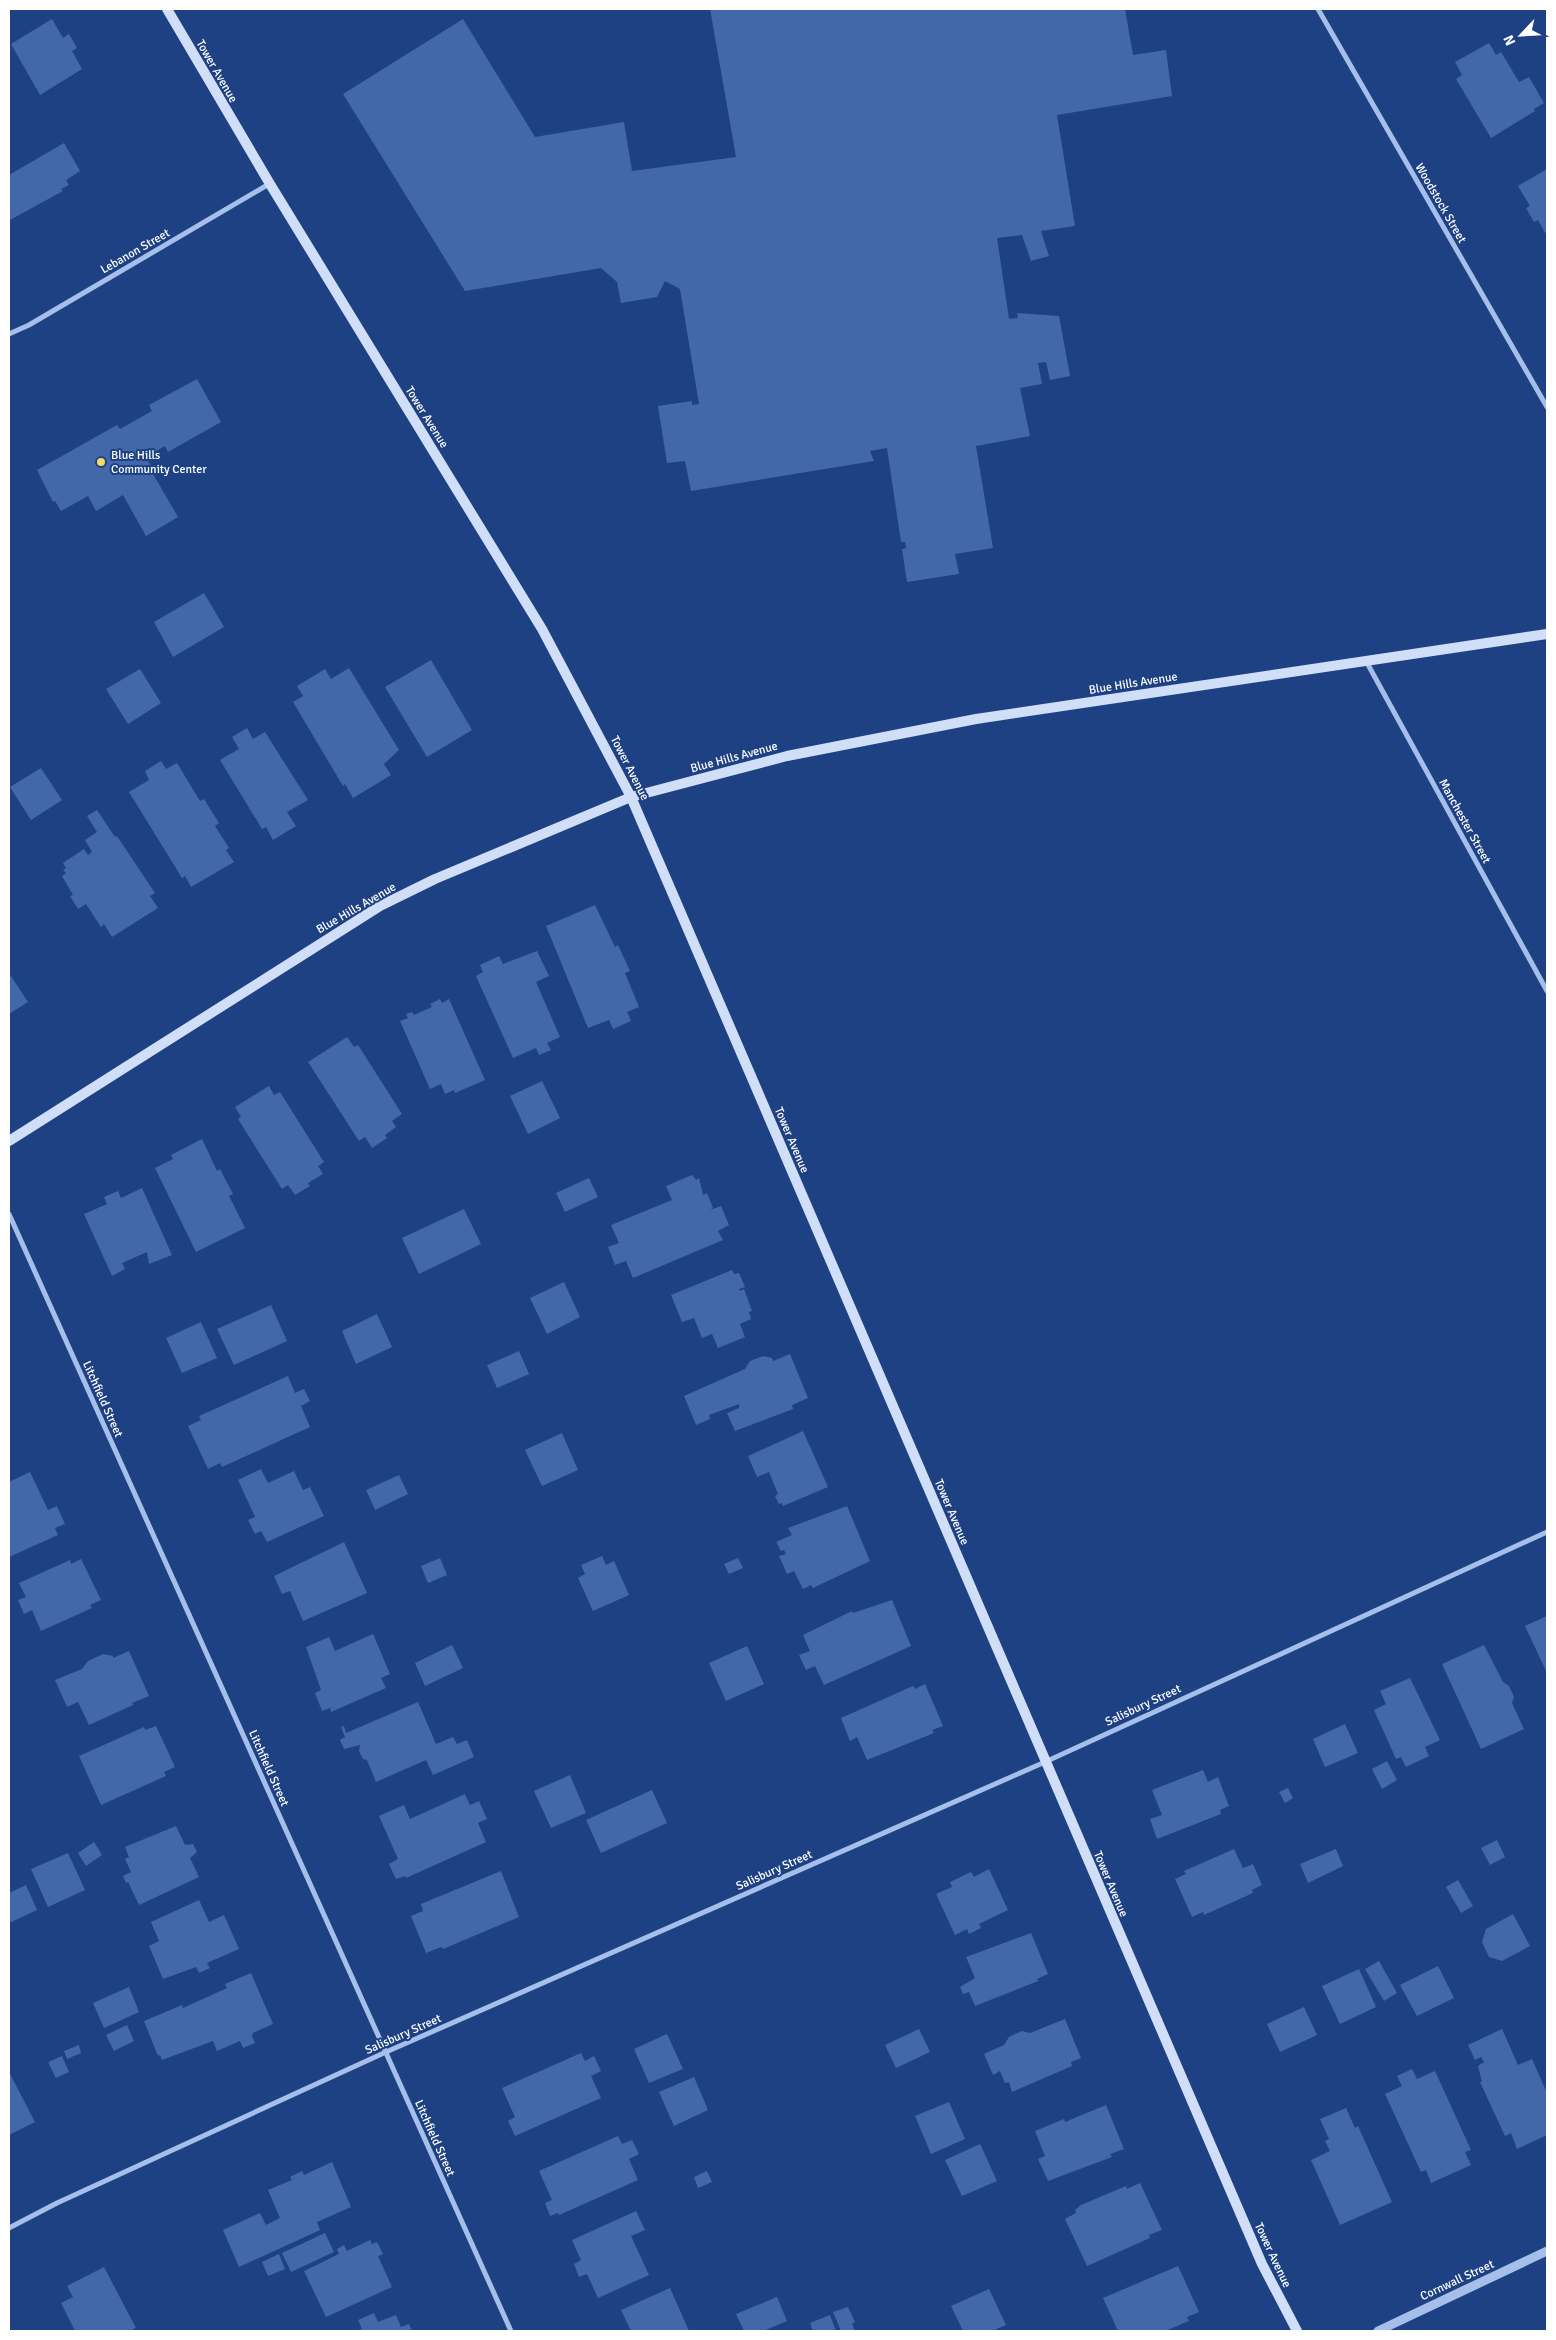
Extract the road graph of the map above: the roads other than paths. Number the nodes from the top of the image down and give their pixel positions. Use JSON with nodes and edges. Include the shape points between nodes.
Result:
{"nodes":[{"id":1,"x":167,"y":9,"type":"edge"},
{"id":2,"x":1318,"y":9,"type":"edge"},
{"id":3,"x":270,"y":184,"type":"junction"},
{"id":4,"x":9,"y":334,"type":"edge"},
{"id":5,"x":1547,"y":407,"type":"edge"},
{"id":6,"x":1547,"y":634,"type":"edge"},
{"id":7,"x":1365,"y":661,"type":"junction"},
{"id":8,"x":631,"y":797,"type":"junction"},
{"id":9,"x":1547,"y":991,"type":"edge"},
{"id":10,"x":9,"y":1140,"type":"edge"},
{"id":11,"x":9,"y":1214,"type":"edge"},
{"id":12,"x":1547,"y":1532,"type":"edge"},
{"id":13,"x":1044,"y":1762,"type":"junction"},
{"id":14,"x":386,"y":2052,"type":"junction"},
{"id":15,"x":9,"y":2228,"type":"edge"},
{"id":16,"x":1547,"y":2251,"type":"edge"},
{"id":17,"x":511,"y":2331,"type":"edge"},
{"id":18,"x":1297,"y":2331,"type":"edge"},
{"id":19,"x":1378,"y":2331,"type":"edge"}],
"edges":[{"from":1,"to":3,"type":"main road","name":"Tower Avenue"},
{"from":2,"to":5,"type":"street","name":"Woodstock Street"},
{"from":3,"to":4,"type":"street","name":"Lebanon Street"},
{"from":3,"to":8,"type":"main road","name":"Tower Avenue","via":[[542,629]]},
{"from":6,"to":7,"type":"main road","name":"Blue Hills Avenue"},
{"from":7,"to":8,"type":"main road","name":"Blue Hills Avenue","via":[[895,734],[787,756]]},
{"from":7,"to":9,"type":"street","name":"Manchester Street"},
{"from":8,"to":10,"type":"main road","name":"Blue Hills Avenue","via":[[435,879],[380,906]]},
{"from":8,"to":13,"type":"main road","name":"Tower Avenue"},
{"from":11,"to":14,"type":"street","name":"Litchfield Street"},
{"from":12,"to":13,"type":"street","name":"Salisbury Street"},
{"from":13,"to":14,"type":"street","name":"Salisbury Street"},
{"from":13,"to":18,"type":"main road","name":"Tower Avenue","via":[[1262,2264]]},
{"from":14,"to":15,"type":"street","name":"Salisbury Street"},
{"from":14,"to":17,"type":"street","name":"Litchfield Street"},
{"from":16,"to":19,"type":"street","name":"Cornwall Street"}]}
